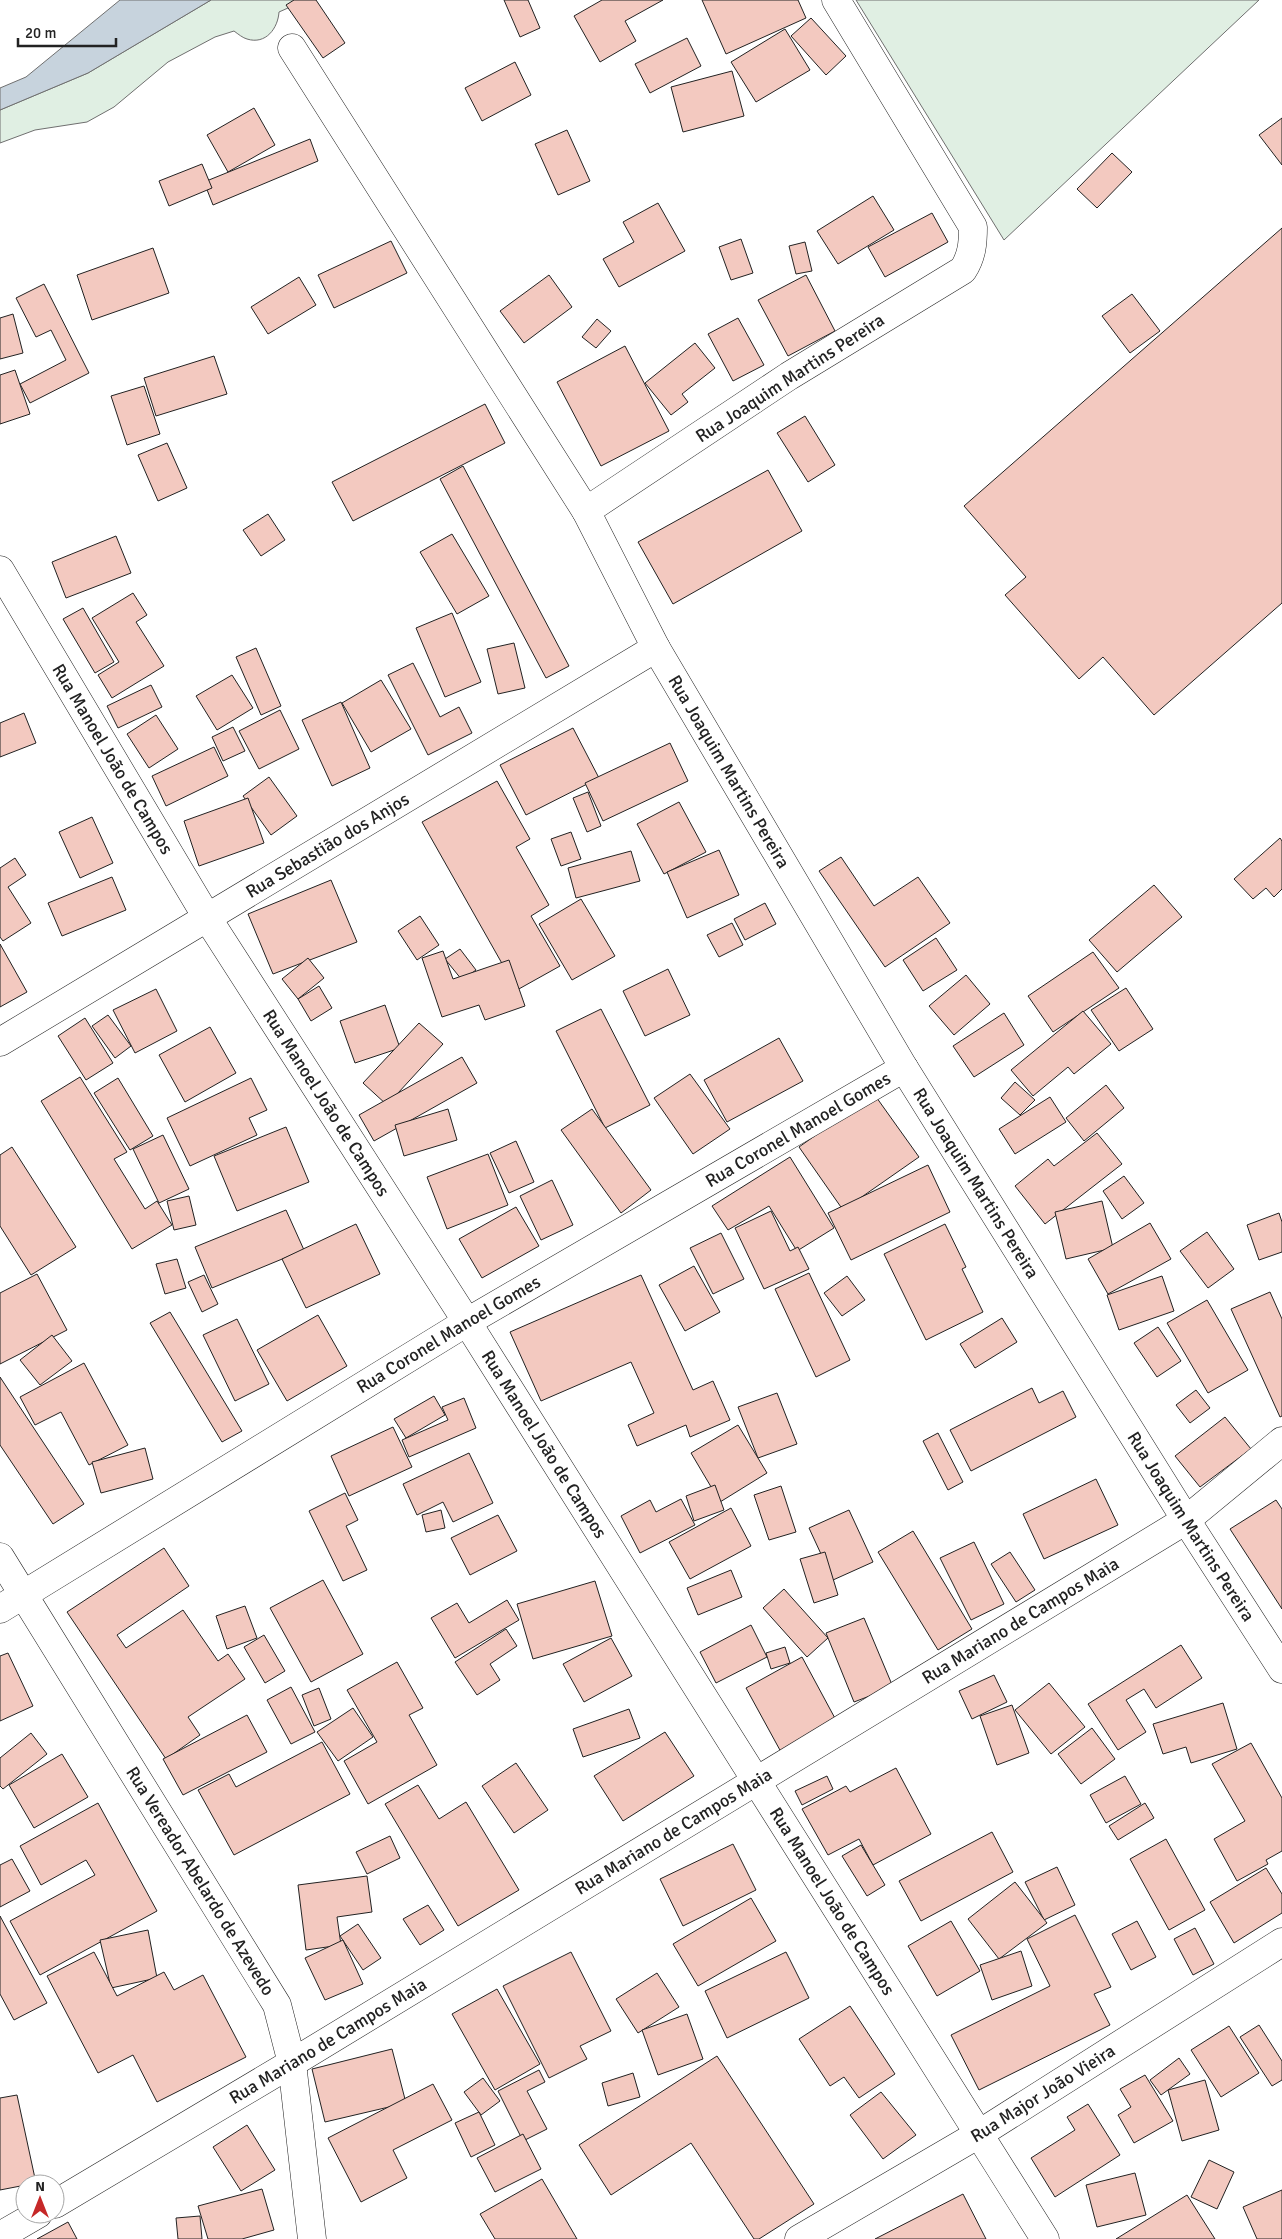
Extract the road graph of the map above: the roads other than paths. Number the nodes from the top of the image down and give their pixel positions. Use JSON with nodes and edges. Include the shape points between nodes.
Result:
{"nodes":[{"id":1,"x":836,"y":0,"type":"edge"},
{"id":2,"x":292,"y":48,"type":"dead end"},
{"id":3,"x":586,"y":511,"type":"junction"},
{"id":4,"x":0,"y":570,"type":"edge"},
{"id":5,"x":656,"y":648,"type":"junction"},
{"id":6,"x":208,"y":919,"type":"junction"},
{"id":7,"x":0,"y":1042,"type":"edge"},
{"id":8,"x":904,"y":1068,"type":"junction"},
{"id":9,"x":467,"y":1322,"type":"junction"},
{"id":10,"x":1282,"y":1441,"type":"edge"},
{"id":11,"x":1186,"y":1520,"type":"junction"},
{"id":12,"x":0,"y":1556,"type":"edge"},
{"id":13,"x":24,"y":1595,"type":"junction"},
{"id":14,"x":0,"y":1609,"type":"edge"},
{"id":15,"x":1282,"y":1669,"type":"edge"},
{"id":16,"x":757,"y":1781,"type":"junction"},
{"id":17,"x":1282,"y":1942,"type":"edge"},
{"id":18,"x":292,"y":2063,"type":"junction"},
{"id":19,"x":979,"y":2134,"type":"junction"},
{"id":20,"x":65,"y":2198,"type":"edge"},
{"id":21,"x":21,"y":2224,"type":"edge"},
{"id":22,"x":0,"y":2236,"type":"edge"},
{"id":23,"x":312,"y":2239,"type":"edge"},
{"id":24,"x":799,"y":2239,"type":"edge"},
{"id":25,"x":1045,"y":2239,"type":"edge"}],
"edges":[{"from":1,"to":3,"type":"street","name":"Rua Joaquim Martins Pereira","via":[[973,227],[970,259],[963,270],[789,376]]},
{"from":2,"to":3,"type":"street"},
{"from":3,"to":5,"type":"street","name":"Rua Joaquim Martins Pereira"},
{"from":4,"to":6,"type":"street","name":"Rua Manoel João de Campos"},
{"from":5,"to":6,"type":"street","name":"Rua Sebastião dos Anjos"},
{"from":5,"to":8,"type":"street","name":"Rua Joaquim Martins Pereira"},
{"from":6,"to":7,"type":"street","name":"Rua Sebastião dos Anjos"},
{"from":6,"to":9,"type":"street","name":"Rua Manoel João de Campos"},
{"from":8,"to":9,"type":"street","name":"Rua Coronel Manoel Gomes"},
{"from":8,"to":11,"type":"street","name":"Rua Joaquim Martins Pereira"},
{"from":9,"to":13,"type":"street","name":"Rua Coronel Manoel Gomes"},
{"from":9,"to":16,"type":"street","name":"Rua Manoel João de Campos"},
{"from":10,"to":11,"type":"street","name":"Rua Mariano de Campos Maia"},
{"from":11,"to":15,"type":"street","name":"Rua Joaquim Martins Pereira"},
{"from":11,"to":16,"type":"street","name":"Rua Mariano de Campos Maia"},
{"from":12,"to":13,"type":"street","name":"Rua Vereador Abelardo de Azevedo"},
{"from":13,"to":14,"type":"street","name":"Rua Coronel Manoel Gomes"},
{"from":13,"to":18,"type":"street","name":"Rua Vereador Abelardo de Azevedo","via":[[277,2005]]},
{"from":16,"to":18,"type":"street","name":"Rua Mariano de Campos Maia"},
{"from":16,"to":19,"type":"street","name":"Rua Manoel João de Campos"},
{"from":17,"to":19,"type":"street","name":"Rua Major João Vieira"},
{"from":18,"to":20,"type":"street","name":"Rua Mariano de Campos Maia"},
{"from":18,"to":23,"type":"street","name":"Rua Vereador Abelardo de Azevedo"},
{"from":19,"to":24,"type":"street","name":"Rua Major João Vieira"},
{"from":19,"to":25,"type":"street","name":"Rua Manoel João de Campos"},
{"from":21,"to":22,"type":"street"}]}
